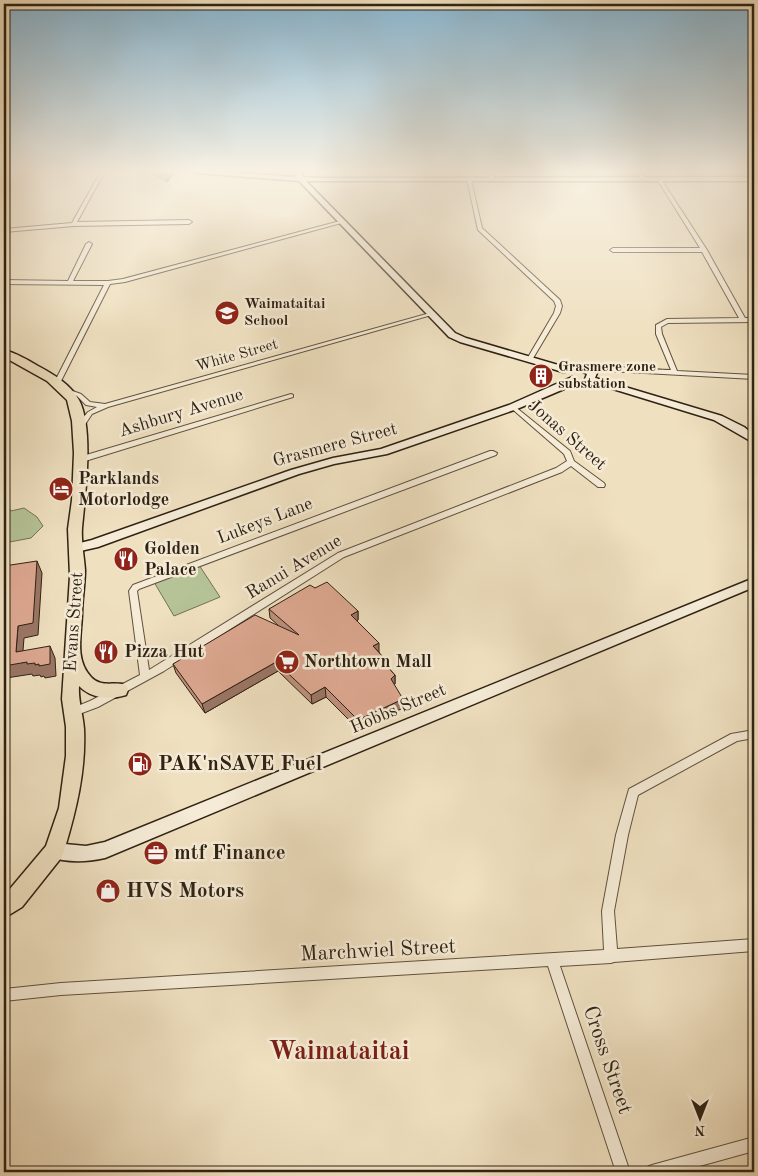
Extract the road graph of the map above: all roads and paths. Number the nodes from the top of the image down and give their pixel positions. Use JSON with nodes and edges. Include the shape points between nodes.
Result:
{"nodes":[{"id":1,"x":55,"y":226,"type":"edge"},
{"id":2,"x":328,"y":226,"type":"edge"},
{"id":3,"x":346,"y":226,"type":"edge"},
{"id":4,"x":479,"y":226,"type":"edge"},
{"id":5,"x":689,"y":226,"type":"edge"},
{"id":6,"x":4,"y":231,"type":"edge"},
{"id":7,"x":89,"y":244,"type":"dead end"},
{"id":8,"x":613,"y":250,"type":"dead end"},
{"id":9,"x":704,"y":250,"type":"junction"},
{"id":10,"x":4,"y":282,"type":"edge"},
{"id":11,"x":70,"y":282,"type":"junction"},
{"id":12,"x":108,"y":283,"type":"junction"},
{"id":13,"x":432,"y":314,"type":"junction"},
{"id":14,"x":743,"y":320,"type":"junction"},
{"id":15,"x":754,"y":320,"type":"edge"},
{"id":16,"x":4,"y":353,"type":"edge"},
{"id":17,"x":527,"y":358,"type":"junction"},
{"id":18,"x":675,"y":373,"type":"junction"},
{"id":19,"x":567,"y":375,"type":"junction"},
{"id":20,"x":590,"y":375,"type":"junction"},
{"id":21,"x":754,"y":377,"type":"edge"},
{"id":22,"x":61,"y":386,"type":"junction"},
{"id":23,"x":291,"y":396,"type":"dead end"},
{"id":24,"x":106,"y":406,"type":"junction"},
{"id":25,"x":513,"y":407,"type":"junction"},
{"id":26,"x":79,"y":427,"type":"junction"},
{"id":27,"x":754,"y":440,"type":"edge"},
{"id":28,"x":493,"y":453,"type":"dead end"},
{"id":29,"x":79,"y":460,"type":"junction"},
{"id":30,"x":571,"y":462,"type":"junction"},
{"id":31,"x":601,"y":485,"type":"dead end"},
{"id":32,"x":76,"y":548,"type":"junction"},
{"id":33,"x":754,"y":582,"type":"edge"},
{"id":34,"x":73,"y":662,"type":"junction"},
{"id":35,"x":145,"y":677,"type":"junction"},
{"id":36,"x":120,"y":690,"type":"junction"},
{"id":37,"x":74,"y":712,"type":"junction"},
{"id":38,"x":754,"y":734,"type":"edge"},
{"id":39,"x":54,"y":851,"type":"junction"},
{"id":40,"x":4,"y":908,"type":"edge"},
{"id":41,"x":754,"y":945,"type":"edge"},
{"id":42,"x":612,"y":956,"type":"junction"},
{"id":43,"x":552,"y":960,"type":"junction"},
{"id":44,"x":4,"y":995,"type":"edge"},
{"id":45,"x":754,"y":1144,"type":"edge"},
{"id":46,"x":623,"y":1172,"type":"edge"},
{"id":47,"x":652,"y":1172,"type":"edge"}],
"edges":[{"from":1,"to":6,"type":"street"},
{"from":2,"to":12,"type":"street"},
{"from":3,"to":13,"type":"street"},
{"from":4,"to":17,"type":"street","via":[[558,300],[557,313]]},
{"from":5,"to":9,"type":"street"},
{"from":7,"to":11,"type":"street"},
{"from":8,"to":9,"type":"street"},
{"from":9,"to":14,"type":"street"},
{"from":10,"to":11,"type":"street"},
{"from":11,"to":12,"type":"street"},
{"from":12,"to":22,"type":"street","via":[[64,368]]},
{"from":13,"to":17,"type":"street","via":[[456,338]]},
{"from":13,"to":24,"type":"street","name":"White Street"},
{"from":14,"to":15,"type":"street"},
{"from":14,"to":18,"type":"street","via":[[666,321],[658,326]]},
{"from":16,"to":22,"type":"highway","name":"Evans Street"},
{"from":17,"to":19,"type":"street","via":[[530,362]]},
{"from":18,"to":20,"type":"street","via":[[608,369]]},
{"from":18,"to":21,"type":"street"},
{"from":19,"to":20,"type":"street","via":[[580,382]]},
{"from":19,"to":20,"type":"street","via":[[577,366]]},
{"from":19,"to":25,"type":"street","name":"Grasmere Street","via":[[561,387]]},
{"from":20,"to":27,"type":"street","via":[[718,418]]},
{"from":22,"to":24,"type":"street","via":[[80,395],[88,404]]},
{"from":22,"to":26,"type":"highway","name":"Evans Street","via":[[76,406]]},
{"from":23,"to":29,"type":"street","name":"Ashbury Avenue"},
{"from":24,"to":26,"type":"street","name":"White Street","via":[[88,414]]},
{"from":25,"to":30,"type":"street","name":"Jonas Street","via":[[567,453]]},
{"from":25,"to":32,"type":"street","name":"Grasmere Street","via":[[383,452],[295,472]]},
{"from":26,"to":29,"type":"highway","name":"Evans Street"},
{"from":28,"to":35,"type":"street","name":"Lukeys Lane","via":[[136,587],[133,591]]},
{"from":29,"to":32,"type":"highway","name":"Evans Street"},
{"from":30,"to":31,"type":"street","name":"Jonas Street"},
{"from":30,"to":35,"type":"street","name":"Ranui Avenue","via":[[559,470],[341,555]]},
{"from":32,"to":34,"type":"highway","name":"Evans Street","via":[[78,579]]},
{"from":33,"to":39,"type":"street","name":"Hobbs Street","via":[[105,850],[86,854]]},
{"from":34,"to":36,"type":"highway","via":[[81,678],[92,689]]},
{"from":34,"to":37,"type":"highway","name":"Evans Street","via":[[70,699]]},
{"from":35,"to":36,"type":"street","name":"Ranui Avenue"},
{"from":36,"to":37,"type":"street","name":"Ranui Avenue"},
{"from":37,"to":39,"type":"highway","name":"Evans Street","via":[[75,756],[70,796],[66,820]]},
{"from":38,"to":42,"type":"street","via":[[735,737],[633,792],[608,911]]},
{"from":39,"to":40,"type":"highway","name":"Evans Street","via":[[15,900]]},
{"from":41,"to":42,"type":"street","name":"Marchwiel Street"},
{"from":42,"to":43,"type":"street","name":"Marchwiel Street"},
{"from":43,"to":44,"type":"street","name":"Marchwiel Street"},
{"from":43,"to":46,"type":"street","name":"Cross Street"},
{"from":45,"to":47,"type":"street"}]}
